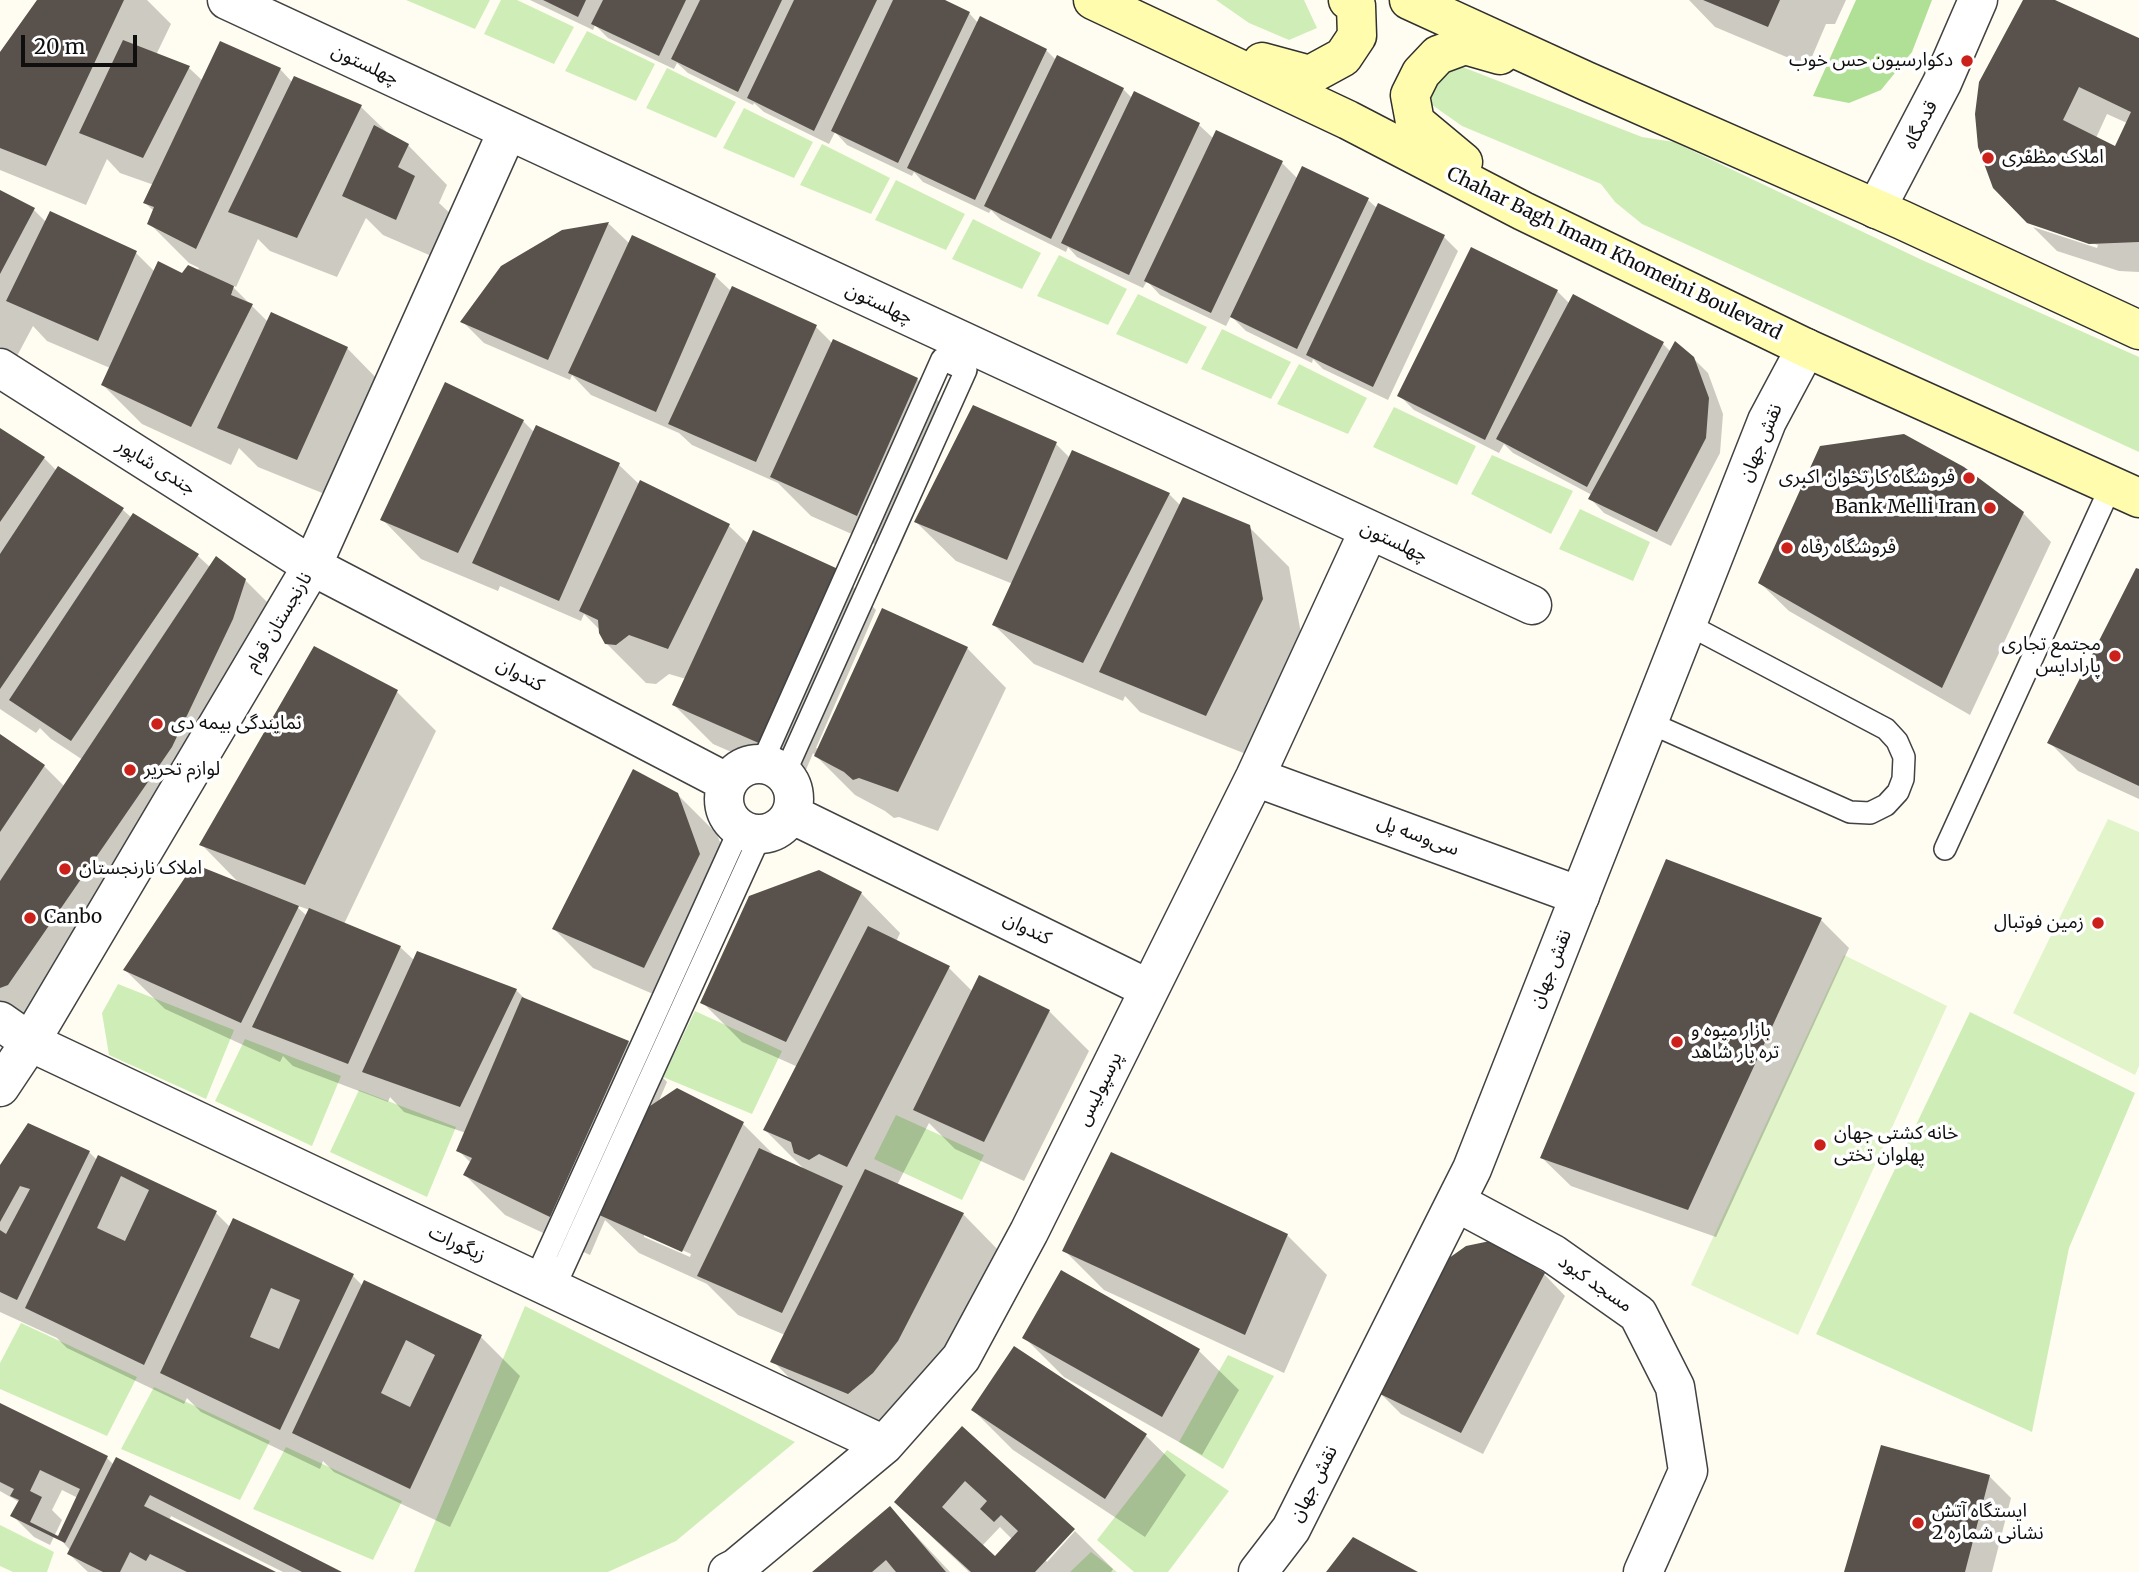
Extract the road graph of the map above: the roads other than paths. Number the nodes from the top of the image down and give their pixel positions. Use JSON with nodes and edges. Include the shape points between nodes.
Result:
{"nodes":[{"id":1,"x":227,"y":0,"type":"edge"},
{"id":2,"x":1093,"y":0,"type":"edge"},
{"id":3,"x":1348,"y":0,"type":"edge"},
{"id":4,"x":1409,"y":0,"type":"edge"},
{"id":5,"x":1978,"y":0,"type":"edge"},
{"id":6,"x":1175,"y":38,"type":"junction"},
{"id":7,"x":1586,"y":81,"type":"junction"},
{"id":8,"x":507,"y":132,"type":"junction"},
{"id":9,"x":1876,"y":209,"type":"junction"},
{"id":10,"x":1524,"y":211,"type":"junction"},
{"id":11,"x":2139,"y":330,"type":"edge"},
{"id":12,"x":1806,"y":348,"type":"junction"},
{"id":13,"x":0,"y":368,"type":"edge"},
{"id":14,"x":2125,"y":492,"type":"edge"},
{"id":15,"x":1369,"y":530,"type":"junction"},
{"id":16,"x":312,"y":566,"type":"junction"},
{"id":17,"x":1531,"y":606,"type":"dead end"},
{"id":18,"x":1687,"y":624,"type":"junction"},
{"id":19,"x":1648,"y":722,"type":"junction"},
{"id":20,"x":773,"y":770,"type":"junction"},
{"id":21,"x":1255,"y":777,"type":"junction"},
{"id":22,"x":728,"y":783,"type":"junction"},
{"id":23,"x":764,"y":825,"type":"junction"},
{"id":24,"x":1945,"y":849,"type":"dead end"},
{"id":25,"x":1580,"y":896,"type":"junction"},
{"id":26,"x":1149,"y":989,"type":"junction"},
{"id":27,"x":15,"y":1032,"type":"edge"},
{"id":28,"x":0,"y":1087,"type":"edge"},
{"id":29,"x":1456,"y":1202,"type":"junction"},
{"id":30,"x":884,"y":1445,"type":"junction"},
{"id":31,"x":728,"y":1572,"type":"edge"},
{"id":32,"x":1258,"y":1572,"type":"edge"},
{"id":33,"x":1643,"y":1572,"type":"edge"}],
"edges":[{"from":1,"to":8,"type":"street","name":"چهلستون"},
{"from":2,"to":6,"type":"main road","name":"Chahar Bagh Imam Khomeini Boulevard"},
{"from":3,"to":6,"type":"main road","via":[[1356,6],[1357,36],[1343,57],[1310,75]]},
{"from":4,"to":7,"type":"main road"},
{"from":5,"to":9,"type":"street","name":"قدمگاه","via":[[1942,83]]},
{"from":6,"to":10,"type":"main road","name":"Chahar Bagh Imam Khomeini Boulevard"},
{"from":7,"to":9,"type":"main road"},
{"from":7,"to":10,"type":"main road","via":[[1465,45],[1437,55],[1415,84],[1410,95],[1415,122]]},
{"from":8,"to":15,"type":"street","name":"چهلستون"},
{"from":8,"to":16,"type":"street","name":"نارنجستان قوام"},
{"from":9,"to":11,"type":"main road"},
{"from":10,"to":12,"type":"main road","name":"Chahar Bagh Imam Khomeini Boulevard"},
{"from":12,"to":14,"type":"main road","name":"Chahar Bagh Imam Khomeini Boulevard"},
{"from":12,"to":18,"type":"street","name":"نقش جهان","via":[[1767,421]]},
{"from":13,"to":16,"type":"street","name":"جندی شاپور"},
{"from":14,"to":24,"type":"lane"},
{"from":15,"to":17,"type":"street","name":"چهلستون"},
{"from":15,"to":21,"type":"street","name":"پرسپولیس"},
{"from":16,"to":22,"type":"street","name":"کندوان"},
{"from":16,"to":27,"type":"street","name":"نارنجستان قوام"},
{"from":18,"to":19,"type":"street","name":"نقش جهان"},
{"from":18,"to":19,"type":"lane","via":[[1886,729],[1904,757],[1898,792],[1870,813],[1850,811]]},
{"from":19,"to":25,"type":"street","name":"نقش جهان"},
{"from":20,"to":20,"type":"lane","via":[[966,370],[942,359]]},
{"from":20,"to":22,"type":"street","via":[[745,767]]},
{"from":20,"to":23,"type":"street","via":[[793,790],[795,802]]},
{"from":21,"to":25,"type":"street","name":"سی‌وسه پل"},
{"from":21,"to":26,"type":"street","name":"پرسپولیس"},
{"from":22,"to":23,"type":"street","via":[[725,805],[729,816]]},
{"from":23,"to":23,"type":"lane","via":[[543,1262],[562,1271]]},
{"from":23,"to":26,"type":"street","name":"کندوان"},
{"from":25,"to":29,"type":"street","name":"نقش جهان"},
{"from":26,"to":30,"type":"street","name":"پرسپولیس","via":[[961,1358]]},
{"from":27,"to":28,"type":"street","name":"نارنجستان قوام"},
{"from":27,"to":30,"type":"street","name":"زیگورات"},
{"from":29,"to":32,"type":"street","name":"نقش جهان","via":[[1291,1529]]},
{"from":29,"to":33,"type":"street","name":"مسجد کبود","via":[[1553,1254],[1638,1314],[1675,1387],[1688,1471]]},
{"from":30,"to":31,"type":"street","name":"پرسپولیس"}]}
